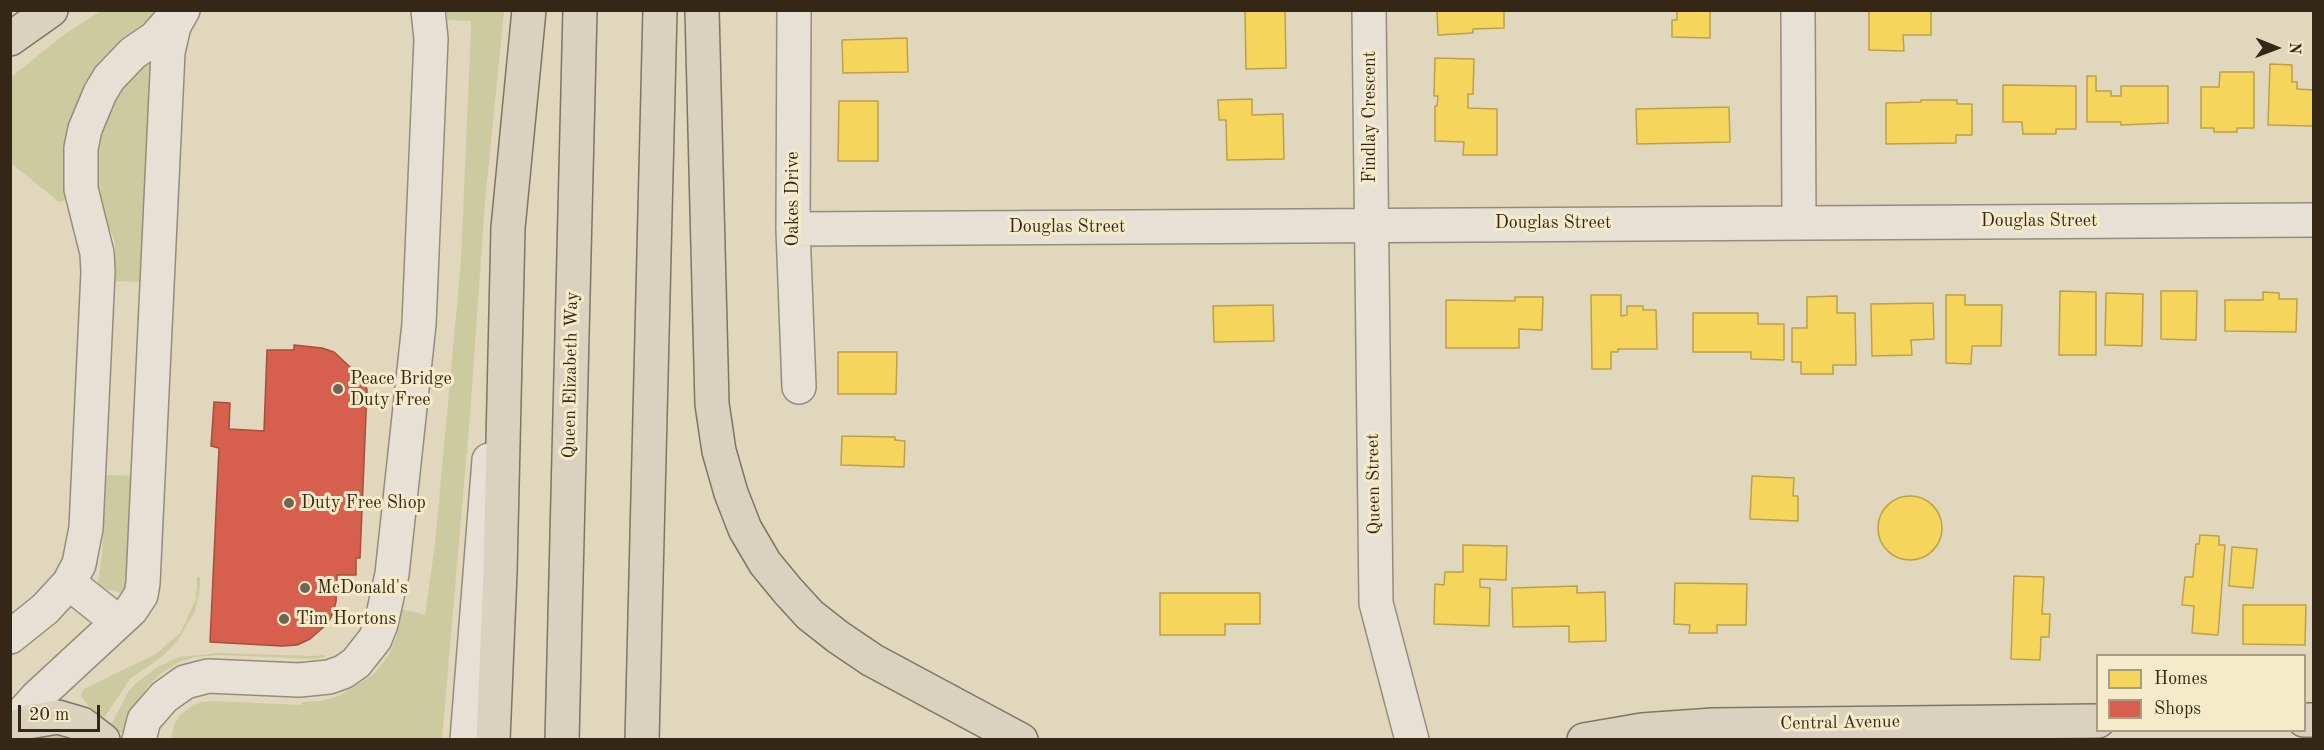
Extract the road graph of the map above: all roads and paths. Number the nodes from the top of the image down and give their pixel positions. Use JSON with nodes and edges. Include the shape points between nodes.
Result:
{"nodes":[{"id":1,"x":51,"y":10,"type":"edge"},
{"id":2,"x":181,"y":10,"type":"edge"},
{"id":3,"x":428,"y":10,"type":"edge"},
{"id":4,"x":529,"y":10,"type":"edge"},
{"id":5,"x":580,"y":10,"type":"edge"},
{"id":6,"x":660,"y":10,"type":"edge"},
{"id":7,"x":702,"y":10,"type":"edge"},
{"id":8,"x":794,"y":10,"type":"edge"},
{"id":9,"x":1369,"y":10,"type":"edge"},
{"id":10,"x":1798,"y":10,"type":"edge"},
{"id":11,"x":10,"y":39,"type":"edge"},
{"id":12,"x":2313,"y":220,"type":"edge"},
{"id":13,"x":1799,"y":222,"type":"junction"},
{"id":14,"x":1371,"y":224,"type":"junction"},
{"id":15,"x":508,"y":228,"type":"junction"},
{"id":16,"x":793,"y":229,"type":"junction"},
{"id":17,"x":799,"y":387,"type":"dead end"},
{"id":18,"x":69,"y":583,"type":"junction"},
{"id":19,"x":118,"y":621,"type":"junction"},
{"id":20,"x":10,"y":637,"type":"edge"},
{"id":21,"x":185,"y":682,"type":"junction"},
{"id":22,"x":2096,"y":721,"type":"edge"},
{"id":23,"x":10,"y":729,"type":"edge"},
{"id":24,"x":103,"y":740,"type":"edge"},
{"id":25,"x":139,"y":740,"type":"edge"},
{"id":26,"x":159,"y":740,"type":"edge"},
{"id":27,"x":467,"y":740,"type":"edge"},
{"id":28,"x":493,"y":740,"type":"edge"},
{"id":29,"x":561,"y":740,"type":"edge"},
{"id":30,"x":642,"y":740,"type":"edge"},
{"id":31,"x":1022,"y":740,"type":"edge"},
{"id":32,"x":1412,"y":740,"type":"edge"},
{"id":33,"x":1584,"y":740,"type":"edge"}],
"edges":[{"from":1,"to":11,"type":"main road"},
{"from":2,"to":18,"type":"street","via":[[110,78],[91,112],[81,148],[81,189],[98,272],[86,528],[79,564]]},
{"from":2,"to":19,"type":"street","via":[[168,52],[143,583],[136,603]]},
{"from":3,"to":21,"type":"street","via":[[431,39],[419,324],[392,574],[381,624],[356,663],[329,677],[299,680],[208,676]]},
{"from":4,"to":15,"type":"main road"},
{"from":5,"to":29,"type":"main road","name":"Queen Elizabeth Way"},
{"from":6,"to":30,"type":"main road"},
{"from":7,"to":31,"type":"main road","via":[[712,404],[718,451],[745,529],[765,563],[820,622],[872,660]]},
{"from":8,"to":16,"type":"street","name":"Oakes Drive"},
{"from":9,"to":14,"type":"street","name":"Findlay Crescent"},
{"from":10,"to":13,"type":"street"},
{"from":12,"to":13,"type":"street","name":"Douglas Street"},
{"from":13,"to":14,"type":"street","name":"Douglas Street"},
{"from":14,"to":16,"type":"street","name":"Douglas Street"},
{"from":14,"to":32,"type":"street","name":"Queen Street","via":[[1376,603]]},
{"from":15,"to":27,"type":"street"},
{"from":15,"to":28,"type":"main road"},
{"from":16,"to":17,"type":"street","name":"Oakes Drive"},
{"from":18,"to":19,"type":"street"},
{"from":18,"to":20,"type":"street"},
{"from":19,"to":23,"type":"street","via":[[37,697]]},
{"from":21,"to":25,"type":"street","via":[[164,697],[144,720]]},
{"from":21,"to":26,"type":"street","via":[[169,700]]},
{"from":22,"to":33,"type":"main road","name":"Central Avenue","via":[[1713,725],[1642,730]]},
{"from":23,"to":24,"type":"main road","via":[[58,717],[82,724]]}]}
